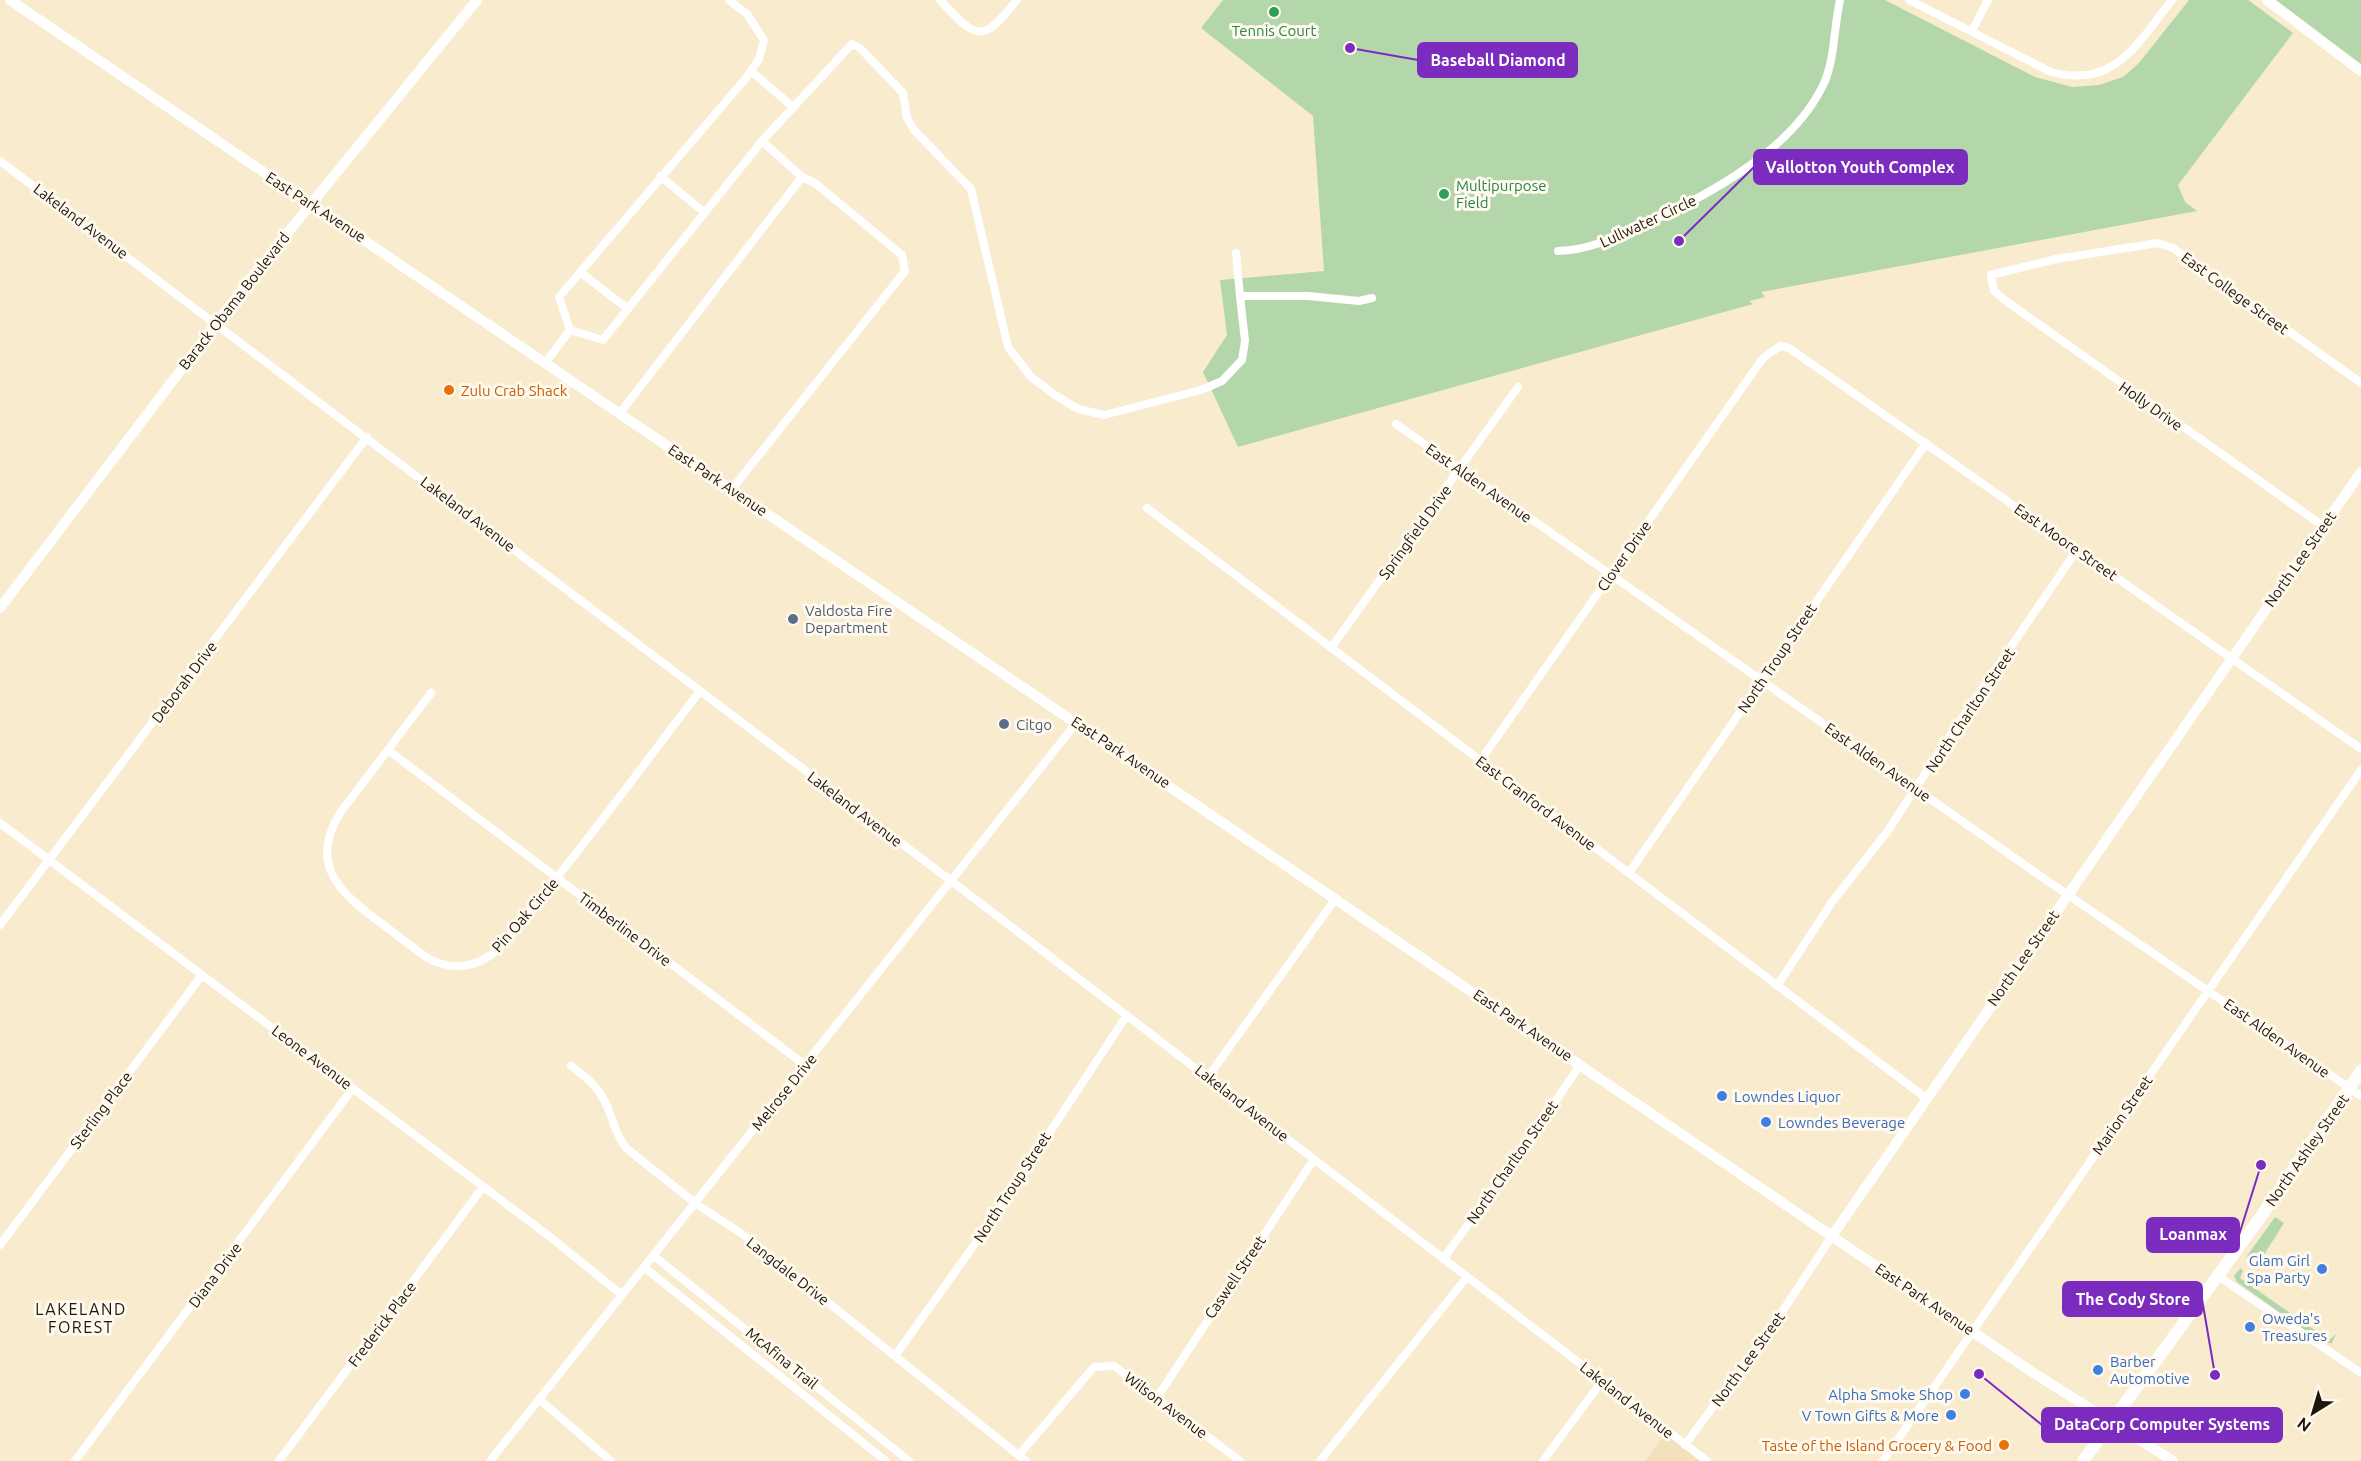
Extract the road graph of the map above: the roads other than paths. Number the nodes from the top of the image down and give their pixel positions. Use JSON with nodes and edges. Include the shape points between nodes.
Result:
{"nodes":[{"id":1,"x":10,"y":0,"type":"edge"},
{"id":2,"x":477,"y":0,"type":"edge"},
{"id":3,"x":729,"y":0,"type":"edge"},
{"id":4,"x":940,"y":0,"type":"edge"},
{"id":5,"x":1017,"y":0,"type":"edge"},
{"id":6,"x":1840,"y":0,"type":"edge"},
{"id":7,"x":1909,"y":0,"type":"edge"},
{"id":8,"x":1988,"y":0,"type":"edge"},
{"id":9,"x":2172,"y":0,"type":"edge"},
{"id":10,"x":2267,"y":0,"type":"edge"},
{"id":11,"x":1972,"y":31,"type":"junction"},
{"id":12,"x":751,"y":71,"type":"junction"},
{"id":13,"x":2361,"y":71,"type":"edge"},
{"id":14,"x":793,"y":107,"type":"junction"},
{"id":15,"x":762,"y":141,"type":"junction"},
{"id":16,"x":0,"y":161,"type":"edge"},
{"id":17,"x":660,"y":176,"type":"junction"},
{"id":18,"x":802,"y":177,"type":"junction"},
{"id":19,"x":309,"y":204,"type":"junction"},
{"id":20,"x":704,"y":212,"type":"junction"},
{"id":21,"x":1558,"y":251,"type":"dead end"},
{"id":22,"x":1236,"y":253,"type":"dead end"},
{"id":23,"x":580,"y":272,"type":"junction"},
{"id":24,"x":1991,"y":276,"type":"joint"},
{"id":25,"x":1239,"y":296,"type":"junction"},
{"id":26,"x":1372,"y":298,"type":"dead end"},
{"id":27,"x":628,"y":309,"type":"junction"},
{"id":28,"x":216,"y":322,"type":"junction"},
{"id":29,"x":570,"y":330,"type":"junction"},
{"id":30,"x":1768,"y":352,"type":"joint"},
{"id":31,"x":546,"y":362,"type":"junction"},
{"id":32,"x":2361,"y":383,"type":"edge"},
{"id":33,"x":1518,"y":387,"type":"dead end"},
{"id":34,"x":620,"y":413,"type":"junction"},
{"id":35,"x":1396,"y":424,"type":"dead end"},
{"id":36,"x":367,"y":437,"type":"junction"},
{"id":37,"x":1926,"y":443,"type":"junction"},
{"id":38,"x":1459,"y":469,"type":"junction"},
{"id":39,"x":2361,"y":472,"type":"edge"},
{"id":40,"x":732,"y":489,"type":"junction"},
{"id":41,"x":1147,"y":508,"type":"dead end"},
{"id":42,"x":2323,"y":526,"type":"junction"},
{"id":43,"x":2077,"y":550,"type":"junction"},
{"id":44,"x":1611,"y":575,"type":"junction"},
{"id":45,"x":0,"y":608,"type":"edge"},
{"id":46,"x":1331,"y":648,"type":"junction"},
{"id":47,"x":2230,"y":659,"type":"junction"},
{"id":48,"x":1762,"y":681,"type":"junction"},
{"id":49,"x":700,"y":691,"type":"junction"},
{"id":50,"x":431,"y":693,"type":"dead end"},
{"id":51,"x":1077,"y":722,"type":"junction"},
{"id":52,"x":2361,"y":749,"type":"edge"},
{"id":53,"x":388,"y":750,"type":"junction"},
{"id":54,"x":1480,"y":761,"type":"junction"},
{"id":55,"x":2361,"y":770,"type":"edge"},
{"id":56,"x":1916,"y":788,"type":"junction"},
{"id":57,"x":0,"y":823,"type":"edge"},
{"id":58,"x":49,"y":860,"type":"junction"},
{"id":59,"x":1629,"y":873,"type":"junction"},
{"id":60,"x":557,"y":878,"type":"junction"},
{"id":61,"x":951,"y":882,"type":"junction"},
{"id":62,"x":2068,"y":893,"type":"junction"},
{"id":63,"x":1336,"y":898,"type":"junction"},
{"id":64,"x":0,"y":925,"type":"edge"},
{"id":65,"x":202,"y":975,"type":"junction"},
{"id":66,"x":1777,"y":986,"type":"junction"},
{"id":67,"x":2208,"y":990,"type":"junction"},
{"id":68,"x":1127,"y":1015,"type":"junction"},
{"id":69,"x":805,"y":1065,"type":"junction"},
{"id":70,"x":1580,"y":1065,"type":"junction"},
{"id":71,"x":571,"y":1066,"type":"dead end"},
{"id":72,"x":2361,"y":1071,"type":"edge"},
{"id":73,"x":1208,"y":1077,"type":"junction"},
{"id":74,"x":353,"y":1088,"type":"junction"},
{"id":75,"x":2349,"y":1088,"type":"junction"},
{"id":76,"x":2361,"y":1096,"type":"edge"},
{"id":77,"x":1926,"y":1098,"type":"junction"},
{"id":78,"x":1314,"y":1159,"type":"junction"},
{"id":79,"x":483,"y":1187,"type":"junction"},
{"id":80,"x":696,"y":1203,"type":"junction"},
{"id":81,"x":1832,"y":1236,"type":"junction"},
{"id":82,"x":0,"y":1245,"type":"edge"},
{"id":83,"x":654,"y":1256,"type":"junction"},
{"id":84,"x":1443,"y":1259,"type":"junction"},
{"id":85,"x":645,"y":1268,"type":"junction"},
{"id":86,"x":2218,"y":1276,"type":"junction"},
{"id":87,"x":1467,"y":1277,"type":"junction"},
{"id":88,"x":622,"y":1295,"type":"junction"},
{"id":89,"x":711,"y":1302,"type":"junction"},
{"id":90,"x":702,"y":1314,"type":"junction"},
{"id":91,"x":1972,"y":1331,"type":"junction"},
{"id":92,"x":758,"y":1340,"type":"junction"},
{"id":93,"x":749,"y":1351,"type":"junction"},
{"id":94,"x":895,"y":1356,"type":"junction"},
{"id":95,"x":2361,"y":1373,"type":"edge"},
{"id":96,"x":804,"y":1377,"type":"junction"},
{"id":97,"x":1602,"y":1381,"type":"junction"},
{"id":98,"x":795,"y":1388,"type":"junction"},
{"id":99,"x":1158,"y":1396,"type":"junction"},
{"id":100,"x":539,"y":1399,"type":"junction"},
{"id":101,"x":852,"y":1414,"type":"junction"},
{"id":102,"x":2112,"y":1420,"type":"junction"},
{"id":103,"x":842,"y":1426,"type":"junction"},
{"id":104,"x":1685,"y":1445,"type":"junction"},
{"id":105,"x":898,"y":1452,"type":"junction"},
{"id":106,"x":1023,"y":1458,"type":"edge"},
{"id":107,"x":75,"y":1461,"type":"edge"},
{"id":108,"x":279,"y":1461,"type":"edge"},
{"id":109,"x":490,"y":1461,"type":"edge"},
{"id":110,"x":611,"y":1461,"type":"edge"},
{"id":111,"x":888,"y":1461,"type":"edge"},
{"id":112,"x":909,"y":1461,"type":"edge"},
{"id":113,"x":1239,"y":1461,"type":"edge"},
{"id":114,"x":1320,"y":1461,"type":"edge"},
{"id":115,"x":1543,"y":1461,"type":"edge"},
{"id":116,"x":1707,"y":1461,"type":"edge"},
{"id":117,"x":1882,"y":1461,"type":"edge"},
{"id":118,"x":2083,"y":1461,"type":"edge"},
{"id":119,"x":2173,"y":1461,"type":"edge"}],
"edges":[{"from":1,"to":19,"type":"main road","name":"East Park Avenue"},
{"from":2,"to":19,"type":"main road","name":"Barack Obama Boulevard"},
{"from":3,"to":12,"type":"street","via":[[747,14],[764,40]]},
{"from":4,"to":5,"type":"street","via":[[969,29],[979,33],[988,31]]},
{"from":6,"to":21,"type":"street","name":"Lullwater Circle","via":[[1825,80],[1810,107],[1761,156],[1730,181],[1679,209],[1593,247]]},
{"from":7,"to":11,"type":"street"},
{"from":8,"to":11,"type":"street"},
{"from":9,"to":11,"type":"street","via":[[2122,61],[2086,76],[2051,72]]},
{"from":10,"to":13,"type":"main road"},
{"from":12,"to":14,"type":"street"},
{"from":12,"to":17,"type":"street"},
{"from":14,"to":15,"type":"street"},
{"from":14,"to":25,"type":"street","via":[[852,44],[903,93],[907,118],[914,130],[972,189],[1008,347],[1031,377],[1078,409],[1104,415],[1222,381],[1242,360],[1245,341]]},
{"from":15,"to":18,"type":"street"},
{"from":15,"to":20,"type":"street"},
{"from":16,"to":28,"type":"street","name":"Lakeland Avenue"},
{"from":17,"to":20,"type":"street"},
{"from":17,"to":23,"type":"street"},
{"from":18,"to":34,"type":"street"},
{"from":18,"to":40,"type":"street","via":[[815,183],[902,255],[905,271]]},
{"from":19,"to":28,"type":"main road","name":"Barack Obama Boulevard"},
{"from":19,"to":31,"type":"main road","name":"East Park Avenue"},
{"from":20,"to":27,"type":"street"},
{"from":22,"to":25,"type":"street"},
{"from":23,"to":27,"type":"street"},
{"from":23,"to":29,"type":"street","via":[[559,297]]},
{"from":24,"to":32,"type":"street","name":"East College Street","via":[[2056,259],[2158,243],[2173,248]]},
{"from":24,"to":42,"type":"street","name":"Holly Drive","via":[[1994,291],[2006,301]]},
{"from":25,"to":26,"type":"street","via":[[1359,301]]},
{"from":27,"to":29,"type":"street","via":[[603,340]]},
{"from":28,"to":36,"type":"street","name":"Lakeland Avenue"},
{"from":28,"to":45,"type":"main road","name":"Barack Obama Boulevard"},
{"from":29,"to":31,"type":"street"},
{"from":30,"to":37,"type":"street","name":"East Moore Street","via":[[1780,346],[1789,348]]},
{"from":30,"to":44,"type":"street","name":"Clover Drive"},
{"from":31,"to":34,"type":"main road","name":"East Park Avenue"},
{"from":33,"to":38,"type":"street","name":"Springfield Drive"},
{"from":34,"to":40,"type":"main road","name":"East Park Avenue"},
{"from":35,"to":38,"type":"street","name":"East Alden Avenue"},
{"from":36,"to":49,"type":"street","name":"Lakeland Avenue"},
{"from":36,"to":58,"type":"street","name":"Deborah Drive"},
{"from":37,"to":43,"type":"street","name":"East Moore Street"},
{"from":37,"to":48,"type":"street","name":"North Troup Street"},
{"from":38,"to":44,"type":"street","name":"East Alden Avenue"},
{"from":38,"to":46,"type":"street","name":"Springfield Drive"},
{"from":39,"to":42,"type":"main road","name":"North Lee Street"},
{"from":40,"to":51,"type":"main road","name":"East Park Avenue"},
{"from":41,"to":46,"type":"street","name":"East Cranford Avenue"},
{"from":42,"to":47,"type":"main road","name":"North Lee Street"},
{"from":43,"to":47,"type":"street","name":"East Moore Street"},
{"from":43,"to":56,"type":"street","name":"North Charlton Street"},
{"from":44,"to":48,"type":"street","name":"East Alden Avenue"},
{"from":44,"to":54,"type":"street","name":"Clover Drive"},
{"from":46,"to":54,"type":"street","name":"East Cranford Avenue"},
{"from":47,"to":52,"type":"street","name":"East Moore Street"},
{"from":47,"to":62,"type":"main road","name":"North Lee Street"},
{"from":48,"to":56,"type":"street","name":"East Alden Avenue"},
{"from":48,"to":59,"type":"street","name":"North Troup Street"},
{"from":49,"to":60,"type":"street","name":"Pin Oak Circle"},
{"from":49,"to":61,"type":"street","name":"Lakeland Avenue"},
{"from":50,"to":53,"type":"street","name":"Pin Oak Circle"},
{"from":51,"to":61,"type":"street","name":"Melrose Drive"},
{"from":51,"to":63,"type":"main road","name":"East Park Avenue"},
{"from":53,"to":60,"type":"street","name":"Timberline Drive"},
{"from":53,"to":60,"type":"street","name":"Pin Oak Circle","via":[[340,813],[329,834],[327,863],[336,884],[356,904],[429,959],[449,966],[467,965],[494,953]]},
{"from":54,"to":59,"type":"street","name":"East Cranford Avenue"},
{"from":55,"to":67,"type":"street","name":"Marion Street"},
{"from":56,"to":62,"type":"street","name":"East Alden Avenue"},
{"from":56,"to":66,"type":"street","name":"North Charlton Street"},
{"from":57,"to":58,"type":"street","name":"Leone Avenue"},
{"from":58,"to":64,"type":"street","name":"Deborah Drive"},
{"from":58,"to":65,"type":"street","name":"Leone Avenue"},
{"from":59,"to":66,"type":"street","name":"East Cranford Avenue"},
{"from":60,"to":69,"type":"street","name":"Timberline Drive"},
{"from":61,"to":68,"type":"street","name":"Lakeland Avenue"},
{"from":61,"to":69,"type":"street","name":"Melrose Drive"},
{"from":62,"to":67,"type":"street","name":"East Alden Avenue"},
{"from":62,"to":77,"type":"main road","name":"North Lee Street"},
{"from":63,"to":70,"type":"main road","name":"East Park Avenue"},
{"from":63,"to":73,"type":"street"},
{"from":65,"to":74,"type":"street","name":"Leone Avenue"},
{"from":65,"to":82,"type":"street","name":"Sterling Place"},
{"from":66,"to":77,"type":"street","name":"East Cranford Avenue"},
{"from":67,"to":75,"type":"street","name":"East Alden Avenue"},
{"from":67,"to":91,"type":"street","name":"Marion Street"},
{"from":68,"to":73,"type":"street","name":"Lakeland Avenue"},
{"from":68,"to":94,"type":"street","name":"North Troup Street","via":[[992,1220]]},
{"from":69,"to":80,"type":"street","name":"Melrose Drive"},
{"from":70,"to":81,"type":"main road","name":"East Park Avenue"},
{"from":70,"to":84,"type":"street","name":"North Charlton Street"},
{"from":71,"to":80,"type":"street","name":"Langdale Drive","via":[[596,1087],[626,1148]]},
{"from":72,"to":75,"type":"main road","name":"North Ashley Street"},
{"from":73,"to":78,"type":"street","name":"Lakeland Avenue"},
{"from":74,"to":79,"type":"street","name":"Leone Avenue"},
{"from":74,"to":107,"type":"street","name":"Diana Drive"},
{"from":75,"to":76,"type":"street","name":"East Alden Avenue"},
{"from":75,"to":86,"type":"main road","name":"North Ashley Street"},
{"from":77,"to":81,"type":"main road","name":"North Lee Street"},
{"from":78,"to":84,"type":"street","name":"Lakeland Avenue"},
{"from":78,"to":99,"type":"street","name":"Caswell Street"},
{"from":79,"to":88,"type":"street","name":"Leone Avenue"},
{"from":79,"to":108,"type":"street","name":"Frederick Place"},
{"from":80,"to":83,"type":"street","name":"Melrose Drive"},
{"from":80,"to":94,"type":"street","name":"Langdale Drive","via":[[745,1236]]},
{"from":81,"to":91,"type":"main road","name":"East Park Avenue"},
{"from":81,"to":104,"type":"street","name":"North Lee Street"},
{"from":83,"to":85,"type":"street","name":"Melrose Drive"},
{"from":83,"to":89,"type":"street","name":"McAfina Trail"},
{"from":84,"to":87,"type":"street","name":"Lakeland Avenue"},
{"from":85,"to":88,"type":"street","name":"Melrose Drive"},
{"from":85,"to":90,"type":"street","name":"McAfina Trail"},
{"from":86,"to":95,"type":"street"},
{"from":86,"to":102,"type":"main road","name":"North Ashley Street"},
{"from":87,"to":97,"type":"street","name":"Lakeland Avenue"},
{"from":87,"to":114,"type":"street"},
{"from":88,"to":100,"type":"street","name":"Melrose Drive"},
{"from":89,"to":90,"type":"street"},
{"from":89,"to":92,"type":"street","name":"McAfina Trail"},
{"from":90,"to":93,"type":"street","name":"McAfina Trail"},
{"from":91,"to":102,"type":"main road","name":"East Park Avenue"},
{"from":91,"to":117,"type":"street","name":"Marion Street"},
{"from":92,"to":93,"type":"street"},
{"from":92,"to":96,"type":"street","name":"McAfina Trail"},
{"from":93,"to":98,"type":"street","name":"McAfina Trail"},
{"from":94,"to":106,"type":"street","name":"Langdale Drive"},
{"from":96,"to":98,"type":"street"},
{"from":96,"to":101,"type":"street","name":"McAfina Trail"},
{"from":97,"to":104,"type":"street","name":"Lakeland Avenue"},
{"from":97,"to":115,"type":"street"},
{"from":98,"to":103,"type":"street","name":"McAfina Trail"},
{"from":99,"to":106,"type":"street","name":"Wilson Avenue","via":[[1114,1366],[1094,1367]]},
{"from":99,"to":113,"type":"street","name":"Wilson Avenue"},
{"from":100,"to":109,"type":"street","name":"Melrose Drive"},
{"from":100,"to":110,"type":"street"},
{"from":101,"to":103,"type":"street"},
{"from":101,"to":105,"type":"street","name":"McAfina Trail"},
{"from":102,"to":118,"type":"main road","name":"North Ashley Street"},
{"from":102,"to":119,"type":"main road","name":"East Park Avenue"},
{"from":103,"to":111,"type":"street","name":"McAfina Trail"},
{"from":104,"to":116,"type":"street","name":"Lakeland Avenue"},
{"from":105,"to":111,"type":"street"},
{"from":105,"to":112,"type":"street","name":"McAfina Trail"}]}
